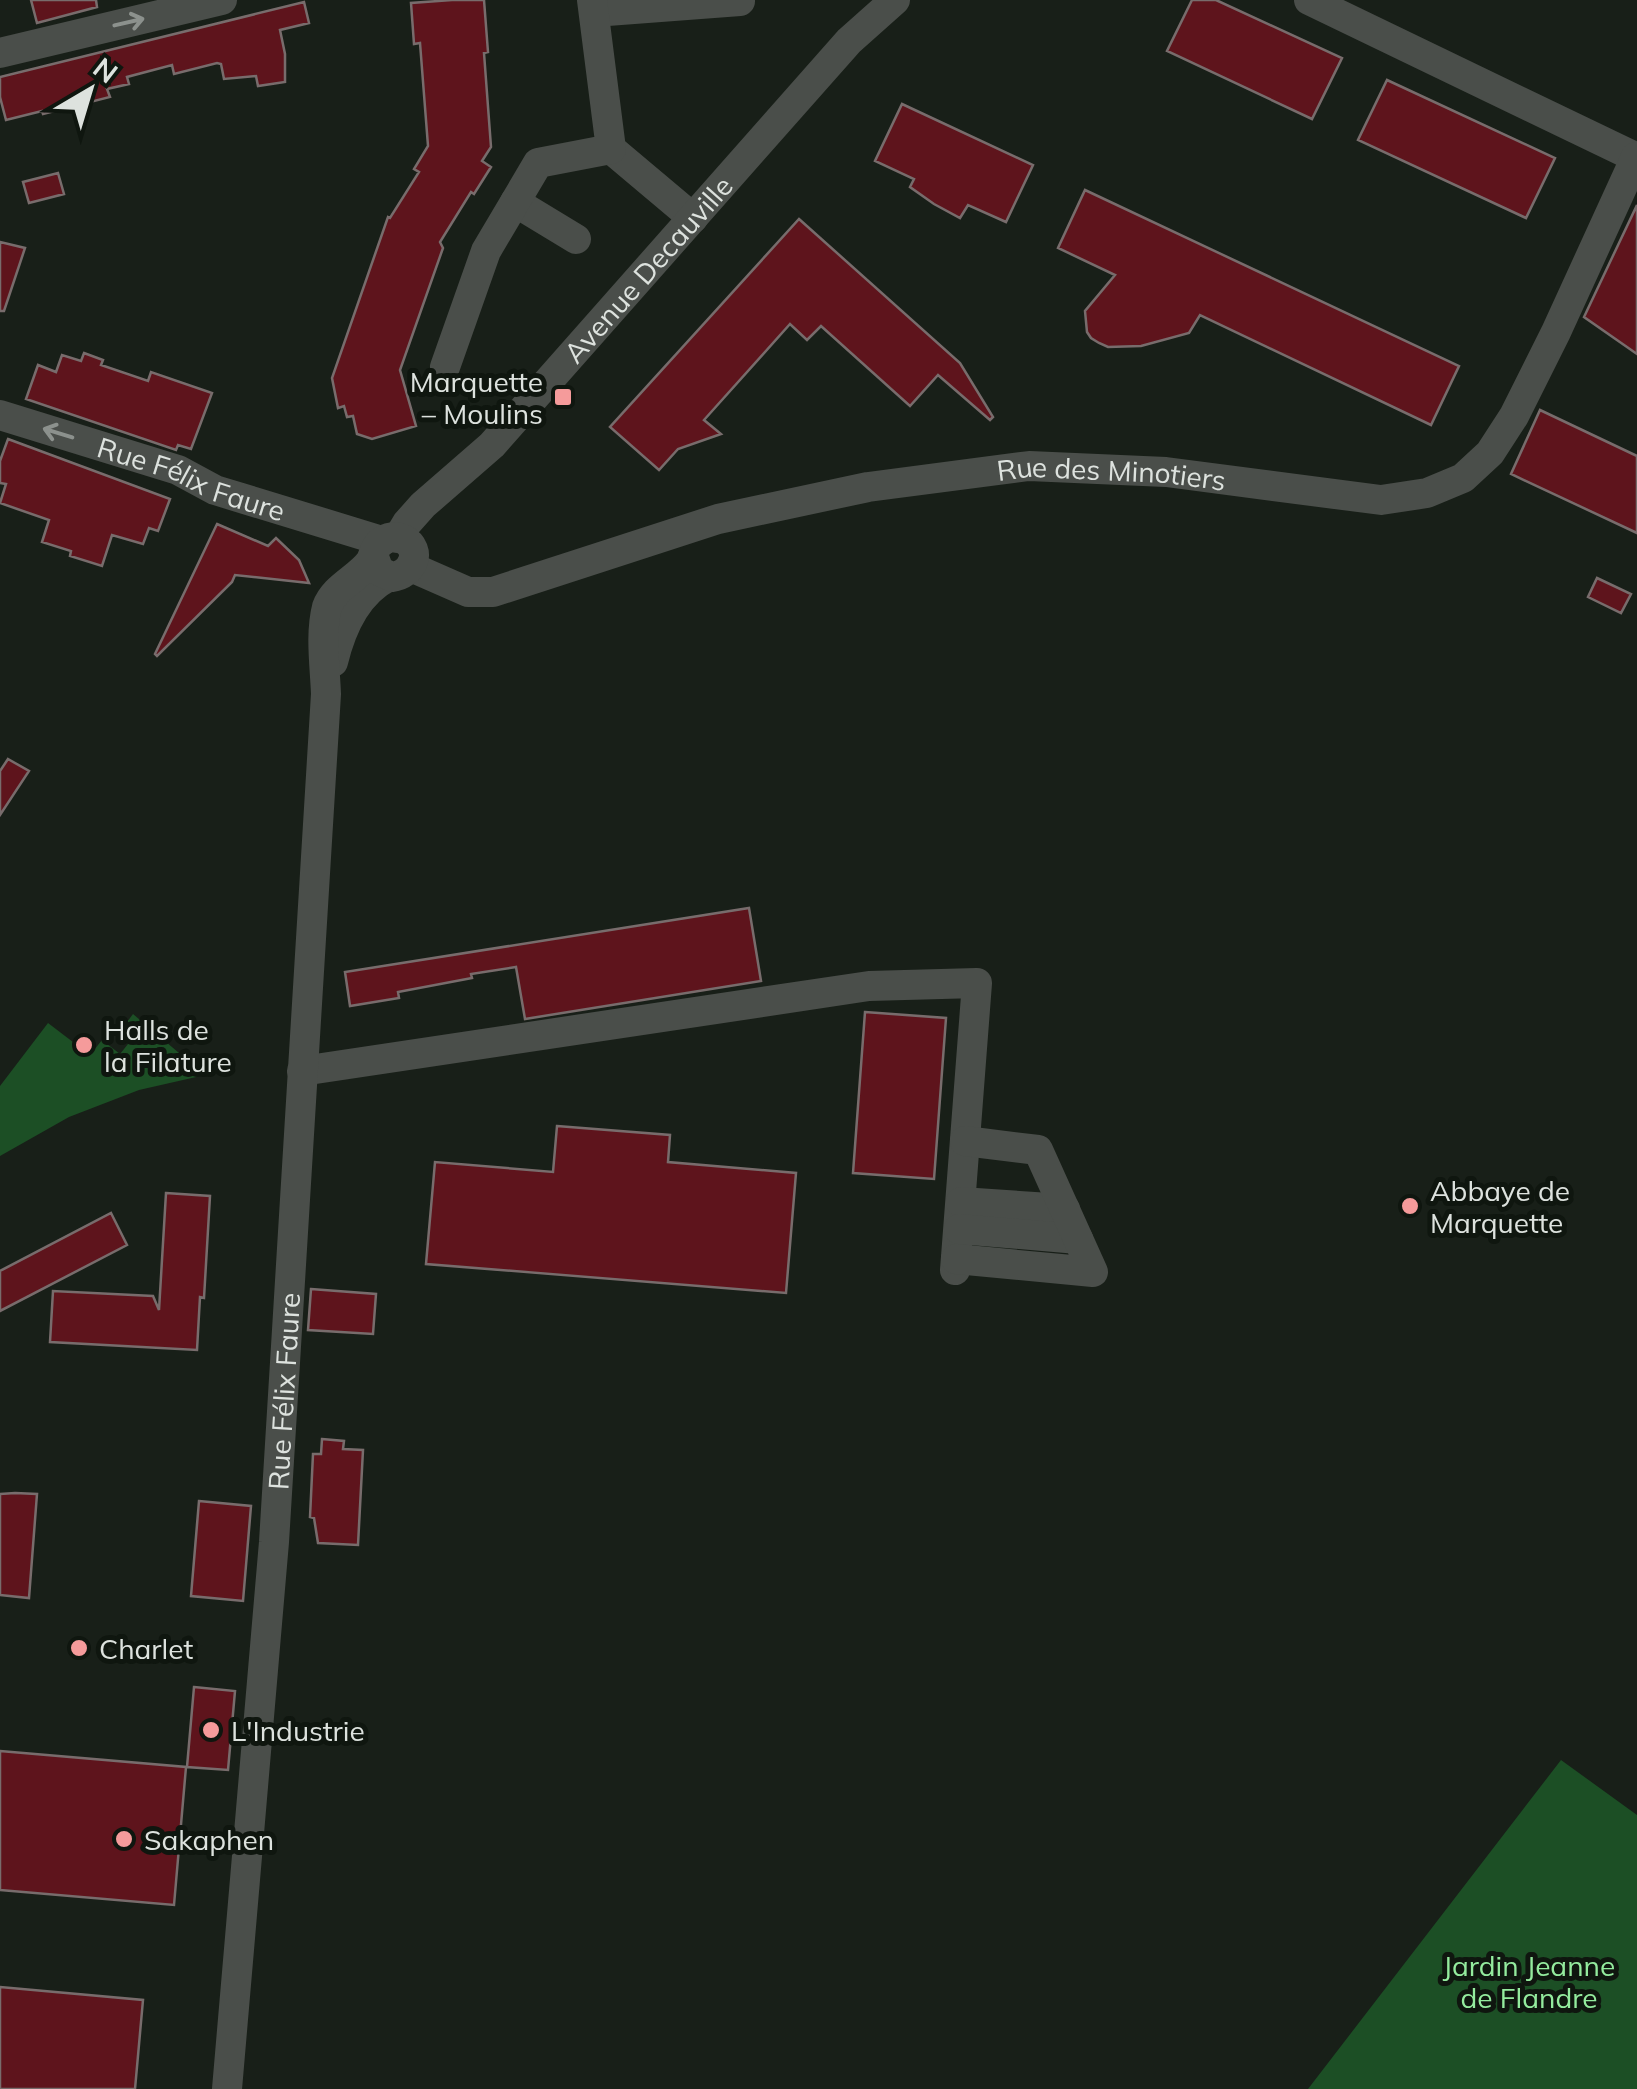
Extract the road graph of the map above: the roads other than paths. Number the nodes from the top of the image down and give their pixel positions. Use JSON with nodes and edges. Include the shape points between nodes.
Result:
{"nodes":[{"id":1,"x":222,"y":0,"type":"edge"},
{"id":2,"x":895,"y":0,"type":"edge"},
{"id":3,"x":1309,"y":0,"type":"edge"},
{"id":4,"x":740,"y":1,"type":"edge"},
{"id":5,"x":593,"y":6,"type":"edge"},
{"id":6,"x":0,"y":53,"type":"edge"},
{"id":7,"x":611,"y":149,"type":"junction"},
{"id":8,"x":1636,"y":157,"type":"edge"},
{"id":9,"x":515,"y":202,"type":"junction"},
{"id":10,"x":693,"y":218,"type":"junction"},
{"id":11,"x":576,"y":239,"type":"dead end"},
{"id":12,"x":445,"y":367,"type":"dead end"},
{"id":13,"x":0,"y":415,"type":"edge"},
{"id":14,"x":391,"y":556,"type":"junction"},
{"id":15,"x":302,"y":1071,"type":"junction"},
{"id":16,"x":965,"y":1141,"type":"junction"},
{"id":17,"x":1065,"y":1209,"type":"junction"},
{"id":18,"x":958,"y":1240,"type":"junction"},
{"id":19,"x":227,"y":2089,"type":"edge"}],
"edges":[{"from":6,"to":1,"type":"street","one_way":true},
{"from":2,"to":10,"type":"street","name":"Avenue Decauville","via":[[849,41]]},
{"from":3,"to":8,"type":"street"},
{"from":4,"to":5,"type":"street"},
{"from":5,"to":7,"type":"street"},
{"from":7,"to":9,"type":"street","via":[[538,162]]},
{"from":7,"to":10,"type":"street"},
{"from":8,"to":14,"type":"street","name":"Rue des Minotiers","via":[[1514,416],[1463,478],[1427,493],[1381,500],[1166,472],[1029,466],[868,486],[718,519],[493,592],[468,592]]},
{"from":9,"to":11,"type":"street"},
{"from":9,"to":12,"type":"street","via":[[486,251]]},
{"from":10,"to":14,"type":"street","name":"Avenue Decauville","via":[[492,446],[406,524]]},
{"from":14,"to":13,"type":"street","name":"Rue Félix Faure","one_way":true,"via":[[178,470]]},
{"from":14,"to":15,"type":"street","name":"Rue Félix Faure","via":[[348,619],[326,694]]},
{"from":15,"to":16,"type":"street","via":[[869,986],[978,983]]},
{"from":15,"to":19,"type":"street","name":"Rue Félix Faure","via":[[274,1542]]},
{"from":16,"to":17,"type":"street","via":[[1038,1150]]},
{"from":16,"to":18,"type":"street"},
{"from":17,"to":18,"type":"street"},
{"from":17,"to":18,"type":"street","via":[[1078,1239]]}]}
